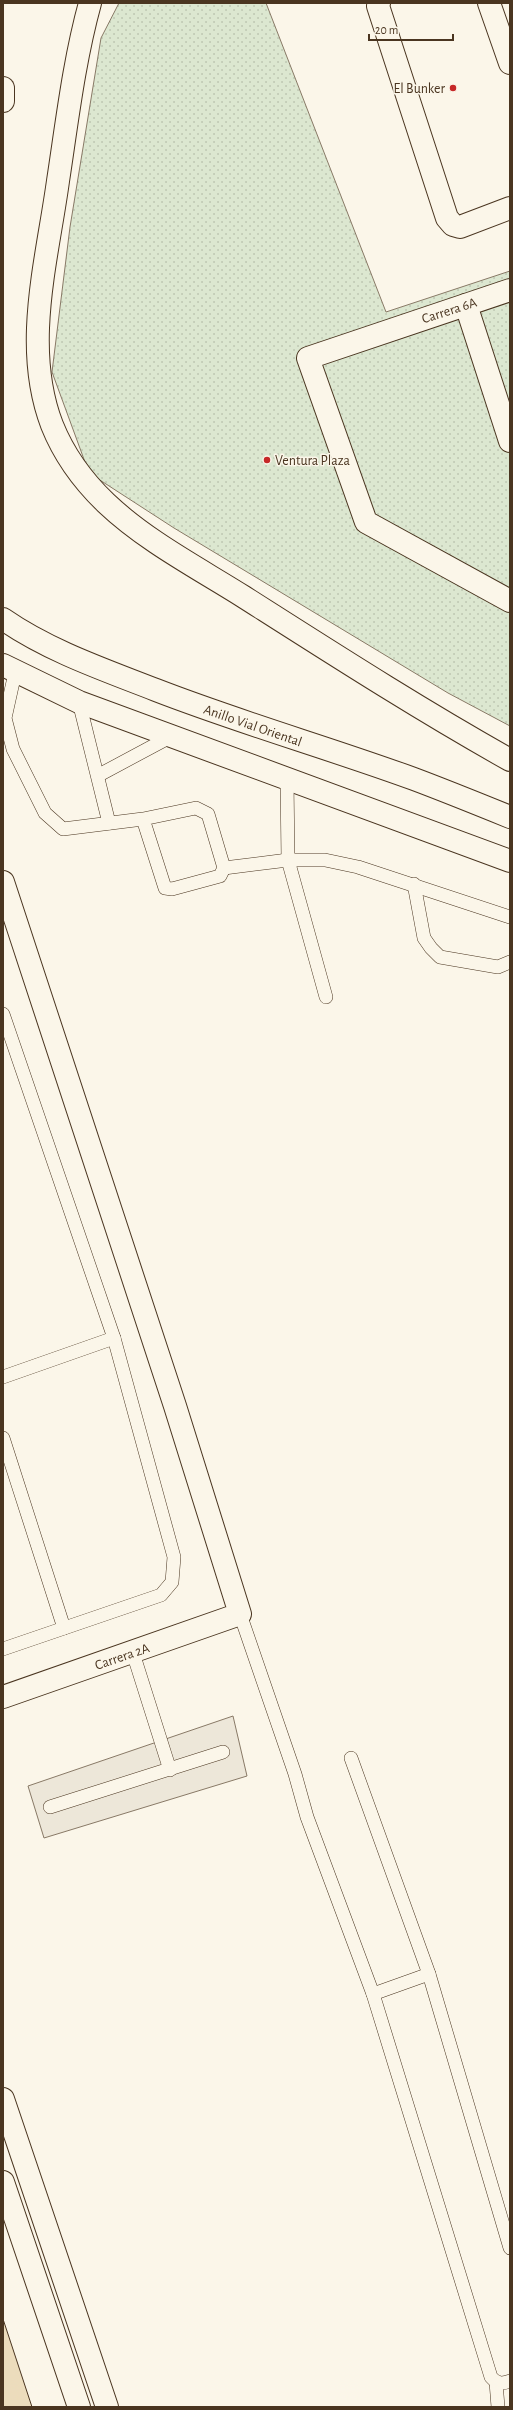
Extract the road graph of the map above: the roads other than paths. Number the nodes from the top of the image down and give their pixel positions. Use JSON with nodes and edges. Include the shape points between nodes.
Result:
{"nodes":[{"id":1,"x":90,"y":3,"type":"edge"},
{"id":2,"x":379,"y":3,"type":"edge"},
{"id":3,"x":489,"y":3,"type":"edge"},
{"id":4,"x":510,"y":63,"type":"edge"},
{"id":5,"x":3,"y":88,"type":"edge"},
{"id":6,"x":3,"y":101,"type":"edge"},
{"id":7,"x":510,"y":208,"type":"edge"},
{"id":8,"x":510,"y":290,"type":"edge"},
{"id":9,"x":466,"y":305,"type":"junction"},
{"id":10,"x":510,"y":441,"type":"edge"},
{"id":11,"x":510,"y":601,"type":"edge"},
{"id":12,"x":3,"y":619,"type":"edge"},
{"id":13,"x":7,"y":668,"type":"edge"},
{"id":14,"x":79,"y":702,"type":"junction"},
{"id":15,"x":4,"y":719,"type":"edge"},
{"id":16,"x":170,"y":737,"type":"junction"},
{"id":17,"x":510,"y":760,"type":"edge"},
{"id":18,"x":99,"y":775,"type":"junction"},
{"id":19,"x":287,"y":779,"type":"junction"},
{"id":20,"x":510,"y":816,"type":"edge"},
{"id":21,"x":143,"y":819,"type":"junction"},
{"id":22,"x":109,"y":824,"type":"junction"},
{"id":23,"x":288,"y":860,"type":"junction"},
{"id":24,"x":510,"y":861,"type":"edge"},
{"id":25,"x":224,"y":868,"type":"junction"},
{"id":26,"x":3,"y":882,"type":"edge"},
{"id":27,"x":414,"y":884,"type":"junction"},
{"id":28,"x":510,"y":917,"type":"edge"},
{"id":29,"x":510,"y":962,"type":"edge"},
{"id":30,"x":326,"y":997,"type":"dead end"},
{"id":31,"x":3,"y":1014,"type":"edge"},
{"id":32,"x":114,"y":1338,"type":"junction"},
{"id":33,"x":3,"y":1377,"type":"edge"},
{"id":34,"x":3,"y":1438,"type":"edge"},
{"id":35,"x":240,"y":1614,"type":"junction"},
{"id":36,"x":64,"y":1628,"type":"junction"},
{"id":37,"x":3,"y":1649,"type":"edge"},
{"id":38,"x":133,"y":1653,"type":"junction"},
{"id":39,"x":3,"y":1696,"type":"edge"},
{"id":40,"x":223,"y":1752,"type":"dead end"},
{"id":41,"x":351,"y":1758,"type":"dead end"},
{"id":42,"x":170,"y":1770,"type":"junction"},
{"id":43,"x":50,"y":1807,"type":"dead end"},
{"id":44,"x":429,"y":1974,"type":"junction"},
{"id":45,"x":373,"y":1994,"type":"junction"},
{"id":46,"x":3,"y":2099,"type":"edge"},
{"id":47,"x":8,"y":2139,"type":"edge"},
{"id":48,"x":3,"y":2182,"type":"edge"},
{"id":49,"x":510,"y":2248,"type":"edge"},
{"id":50,"x":510,"y":2381,"type":"edge"},
{"id":51,"x":496,"y":2382,"type":"junction"},
{"id":52,"x":79,"y":2407,"type":"edge"},
{"id":53,"x":107,"y":2407,"type":"edge"},
{"id":54,"x":498,"y":2407,"type":"edge"}],
"edges":[{"from":1,"to":17,"type":"main road","via":[[74,71],[37,329],[40,381],[64,452],[108,506],[149,536],[423,711]]},
{"from":2,"to":7,"type":"main road","via":[[447,218],[452,225],[460,227]]},
{"from":3,"to":4,"type":"main road"},
{"from":5,"to":6,"type":"main road"},
{"from":8,"to":9,"type":"main road","name":"Carrera 6A"},
{"from":9,"to":10,"type":"main road"},
{"from":9,"to":11,"type":"main road","name":"Carrera 6A","via":[[308,358],[366,522]]},
{"from":12,"to":20,"type":"main road","name":"Anillo Vial Oriental","via":[[66,654],[125,678],[414,779]]},
{"from":13,"to":14,"type":"main road"},
{"from":13,"to":15,"type":"lane"},
{"from":14,"to":16,"type":"main road"},
{"from":14,"to":18,"type":"lane"},
{"from":15,"to":22,"type":"lane","via":[[13,749],[45,812],[63,829]]},
{"from":16,"to":18,"type":"lane"},
{"from":16,"to":19,"type":"main road"},
{"from":18,"to":22,"type":"lane"},
{"from":19,"to":23,"type":"lane"},
{"from":19,"to":24,"type":"main road"},
{"from":21,"to":22,"type":"lane"},
{"from":21,"to":25,"type":"lane","via":[[196,808],[208,814]]},
{"from":21,"to":25,"type":"lane","via":[[165,888],[172,889],[220,876]]},
{"from":23,"to":25,"type":"lane"},
{"from":23,"to":27,"type":"lane","via":[[325,860]]},
{"from":23,"to":30,"type":"lane"},
{"from":26,"to":35,"type":"main road","via":[[175,1406]]},
{"from":27,"to":28,"type":"lane"},
{"from":27,"to":29,"type":"lane","via":[[424,938],[440,957],[498,967]]},
{"from":31,"to":32,"type":"lane"},
{"from":32,"to":33,"type":"lane"},
{"from":32,"to":36,"type":"lane","via":[[174,1557],[172,1582],[161,1595]]},
{"from":34,"to":36,"type":"lane"},
{"from":35,"to":38,"type":"main road","name":"Carrera 2A"},
{"from":35,"to":45,"type":"lane","via":[[295,1774],[307,1817]]},
{"from":36,"to":37,"type":"lane"},
{"from":38,"to":39,"type":"main road","name":"Carrera 2A"},
{"from":38,"to":42,"type":"lane"},
{"from":40,"to":42,"type":"lane"},
{"from":41,"to":44,"type":"lane"},
{"from":42,"to":43,"type":"lane"},
{"from":44,"to":45,"type":"lane"},
{"from":44,"to":49,"type":"lane"},
{"from":45,"to":51,"type":"lane","via":[[492,2377]]},
{"from":46,"to":47,"type":"main road"},
{"from":47,"to":53,"type":"main road"},
{"from":48,"to":52,"type":"main road"},
{"from":50,"to":51,"type":"lane","via":[[504,2384]]},
{"from":51,"to":54,"type":"lane"}]}
